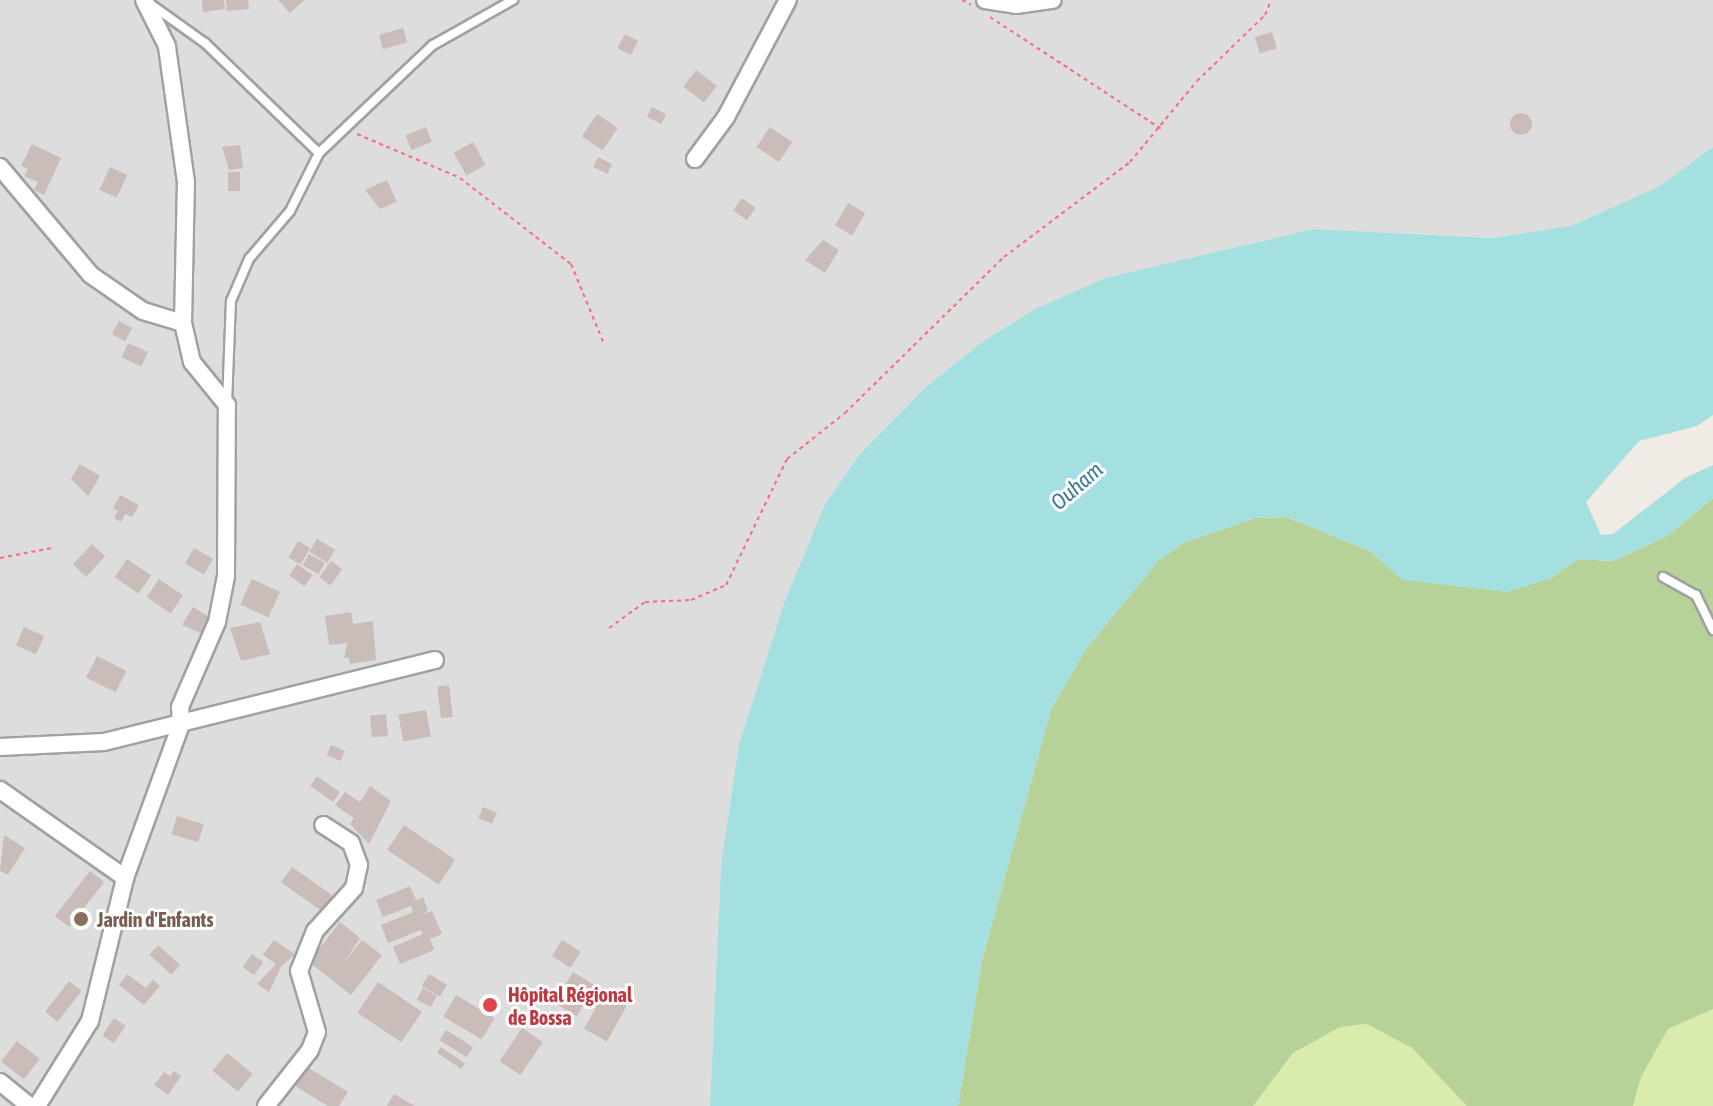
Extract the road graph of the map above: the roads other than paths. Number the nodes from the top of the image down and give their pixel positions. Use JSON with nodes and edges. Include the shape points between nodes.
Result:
{"nodes":[{"id":1,"x":144,"y":0,"type":"edge"},
{"id":2,"x":513,"y":0,"type":"edge"},
{"id":3,"x":788,"y":0,"type":"edge"},
{"id":4,"x":985,"y":0,"type":"edge"},
{"id":5,"x":1053,"y":0,"type":"edge"},
{"id":6,"x":319,"y":153,"type":"junction"},
{"id":7,"x":695,"y":159,"type":"dead end"},
{"id":8,"x":0,"y":167,"type":"edge"},
{"id":9,"x":183,"y":323,"type":"junction"},
{"id":10,"x":227,"y":405,"type":"junction"},
{"id":11,"x":1663,"y":577,"type":"dead end"},
{"id":12,"x":1713,"y":630,"type":"edge"},
{"id":13,"x":435,"y":660,"type":"dead end"},
{"id":14,"x":181,"y":724,"type":"junction"},
{"id":15,"x":0,"y":747,"type":"edge"},
{"id":16,"x":0,"y":790,"type":"edge"},
{"id":17,"x":323,"y":825,"type":"dead end"},
{"id":18,"x":125,"y":878,"type":"junction"},
{"id":19,"x":0,"y":1082,"type":"edge"},
{"id":20,"x":30,"y":1106,"type":"edge"},
{"id":21,"x":37,"y":1106,"type":"edge"},
{"id":22,"x":266,"y":1106,"type":"edge"}],
"edges":[{"from":1,"to":6,"type":"lane","via":[[205,43]]},
{"from":1,"to":9,"type":"street","via":[[167,46],[186,182]]},
{"from":2,"to":6,"type":"lane","via":[[433,45]]},
{"from":3,"to":7,"type":"street","via":[[726,117]]},
{"from":4,"to":5,"type":"street","via":[[1016,5]]},
{"from":6,"to":10,"type":"lane","via":[[290,211],[249,259],[231,301]]},
{"from":8,"to":9,"type":"street","via":[[91,275],[143,311]]},
{"from":9,"to":10,"type":"street","via":[[192,362]]},
{"from":10,"to":14,"type":"street","via":[[226,576],[217,622],[180,707]]},
{"from":11,"to":12,"type":"lane","via":[[1696,595]]},
{"from":13,"to":14,"type":"street"},
{"from":14,"to":15,"type":"street","via":[[104,742]]},
{"from":14,"to":18,"type":"street"},
{"from":16,"to":18,"type":"street"},
{"from":17,"to":22,"type":"street","via":[[351,843],[359,865],[354,888],[315,931],[299,971],[317,1032],[310,1050]]},
{"from":18,"to":21,"type":"street","via":[[90,1021]]},
{"from":19,"to":20,"type":"street"}]}
